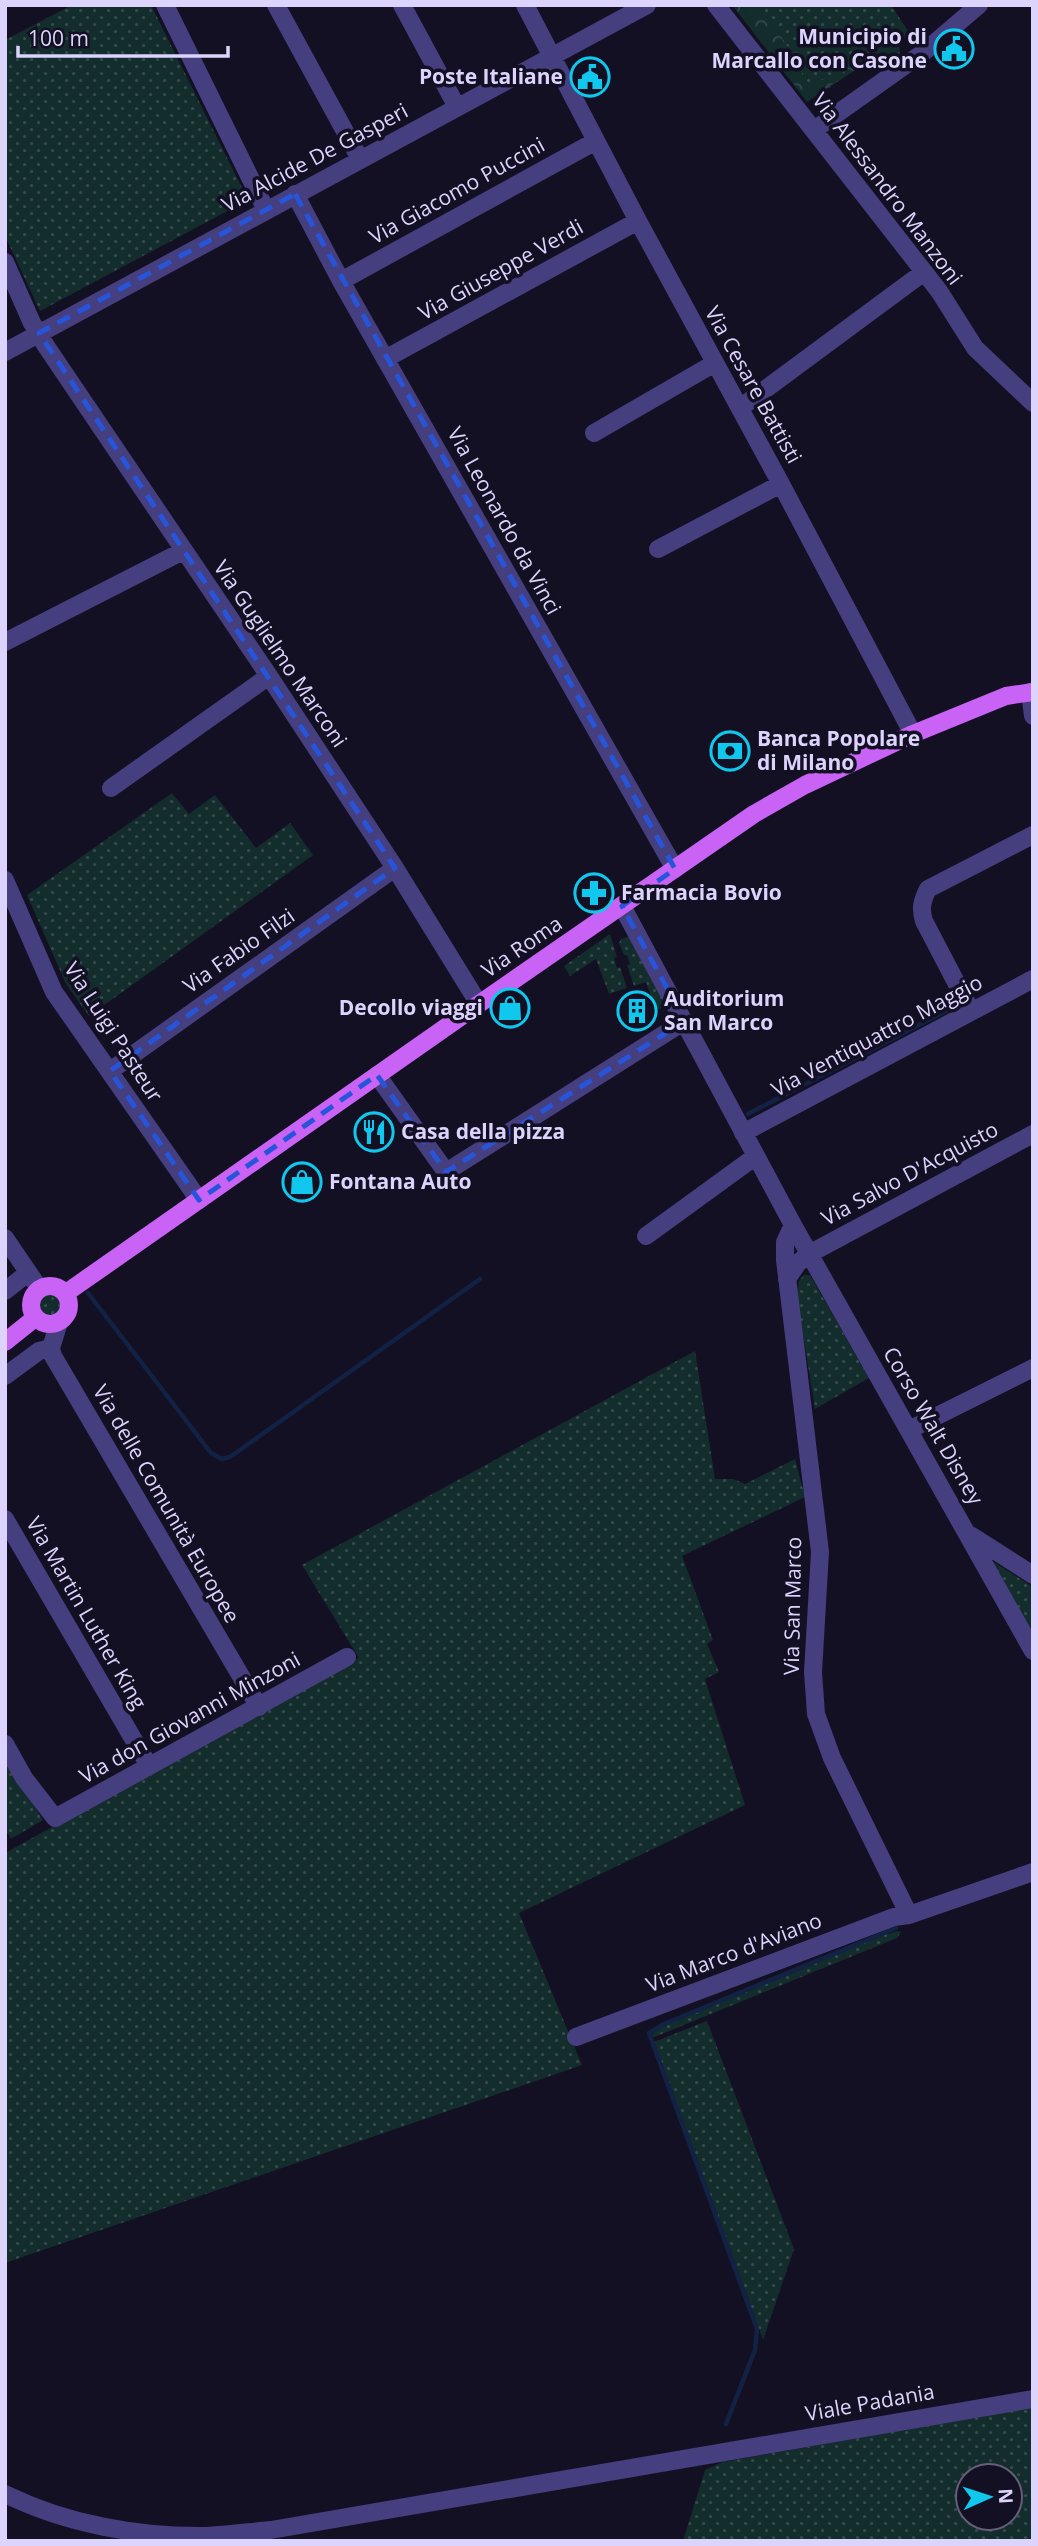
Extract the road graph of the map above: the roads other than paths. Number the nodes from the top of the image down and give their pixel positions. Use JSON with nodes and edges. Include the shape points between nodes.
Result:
{"nodes":[{"id":1,"x":165,"y":5,"type":"edge"},
{"id":2,"x":276,"y":5,"type":"edge"},
{"id":3,"x":402,"y":5,"type":"edge"},
{"id":4,"x":526,"y":5,"type":"edge"},
{"id":5,"x":647,"y":5,"type":"edge"},
{"id":6,"x":716,"y":5,"type":"edge"},
{"id":7,"x":979,"y":5,"type":"edge"},
{"id":8,"x":553,"y":57,"type":"junction"},
{"id":9,"x":457,"y":107,"type":"junction"},
{"id":10,"x":814,"y":130,"type":"junction"},
{"id":11,"x":596,"y":141,"type":"junction"},
{"id":12,"x":360,"y":159,"type":"junction"},
{"id":13,"x":295,"y":194,"type":"junction"},
{"id":14,"x":266,"y":210,"type":"junction"},
{"id":15,"x":638,"y":221,"type":"junction"},
{"id":16,"x":5,"y":262,"type":"edge"},
{"id":17,"x":924,"y":272,"type":"junction"},
{"id":18,"x":341,"y":281,"type":"junction"},
{"id":19,"x":39,"y":333,"type":"junction"},
{"id":20,"x":5,"y":352,"type":"edge"},
{"id":21,"x":385,"y":359,"type":"junction"},
{"id":22,"x":715,"y":363,"type":"junction"},
{"id":23,"x":1030,"y":397,"type":"edge"},
{"id":24,"x":740,"y":408,"type":"junction"},
{"id":25,"x":594,"y":433,"type":"dead end"},
{"id":26,"x":781,"y":484,"type":"junction"},
{"id":27,"x":658,"y":549,"type":"dead end"},
{"id":28,"x":183,"y":551,"type":"junction"},
{"id":29,"x":5,"y":642,"type":"edge"},
{"id":30,"x":269,"y":676,"type":"junction"},
{"id":31,"x":1031,"y":692,"type":"edge"},
{"id":32,"x":1033,"y":716,"type":"edge"},
{"id":33,"x":913,"y":734,"type":"junction"},
{"id":34,"x":111,"y":788,"type":"dead end"},
{"id":35,"x":1033,"y":835,"type":"edge"},
{"id":36,"x":395,"y":868,"type":"junction"},
{"id":37,"x":675,"y":869,"type":"junction"},
{"id":38,"x":5,"y":880,"type":"edge"},
{"id":39,"x":622,"y":906,"type":"junction"},
{"id":40,"x":1033,"y":979,"type":"edge"},
{"id":41,"x":479,"y":1003,"type":"junction"},
{"id":42,"x":971,"y":1011,"type":"junction"},
{"id":43,"x":685,"y":1021,"type":"junction"},
{"id":44,"x":110,"y":1071,"type":"junction"},
{"id":45,"x":377,"y":1074,"type":"junction"},
{"id":46,"x":743,"y":1133,"type":"junction"},
{"id":47,"x":1033,"y":1134,"type":"edge"},
{"id":48,"x":756,"y":1156,"type":"junction"},
{"id":49,"x":199,"y":1200,"type":"junction"},
{"id":50,"x":793,"y":1224,"type":"junction"},
{"id":51,"x":646,"y":1236,"type":"dead end"},
{"id":52,"x":5,"y":1238,"type":"edge"},
{"id":53,"x":809,"y":1254,"type":"junction"},
{"id":54,"x":28,"y":1273,"type":"junction"},
{"id":55,"x":787,"y":1279,"type":"junction"},
{"id":56,"x":39,"y":1289,"type":"junction"},
{"id":57,"x":5,"y":1291,"type":"edge"},
{"id":58,"x":65,"y":1293,"type":"junction"},
{"id":59,"x":35,"y":1318,"type":"junction"},
{"id":60,"x":59,"y":1322,"type":"junction"},
{"id":61,"x":5,"y":1342,"type":"edge"},
{"id":62,"x":51,"y":1348,"type":"junction"},
{"id":63,"x":1033,"y":1368,"type":"edge"},
{"id":64,"x":5,"y":1376,"type":"edge"},
{"id":65,"x":909,"y":1430,"type":"junction"},
{"id":66,"x":5,"y":1519,"type":"edge"},
{"id":67,"x":969,"y":1534,"type":"junction"},
{"id":68,"x":1033,"y":1575,"type":"edge"},
{"id":69,"x":1033,"y":1651,"type":"edge"},
{"id":70,"x":347,"y":1657,"type":"dead end"},
{"id":71,"x":259,"y":1707,"type":"junction"},
{"id":72,"x":5,"y":1744,"type":"edge"},
{"id":73,"x":149,"y":1766,"type":"junction"},
{"id":74,"x":1033,"y":1872,"type":"edge"},
{"id":75,"x":909,"y":1915,"type":"junction"},
{"id":76,"x":576,"y":2038,"type":"dead end"},
{"id":77,"x":1033,"y":2399,"type":"edge"},
{"id":78,"x":5,"y":2494,"type":"edge"}],
"edges":[{"from":1,"to":14,"type":"street"},
{"from":2,"to":12,"type":"street"},
{"from":3,"to":9,"type":"street"},
{"from":4,"to":8,"type":"street","name":"Via Cesare Battisti"},
{"from":5,"to":8,"type":"street","name":"Via Alcide De Gasperi"},
{"from":6,"to":10,"type":"street","name":"Via Alessandro Manzoni"},
{"from":7,"to":10,"type":"street","via":[[924,52]]},
{"from":8,"to":9,"type":"street","name":"Via Alcide De Gasperi"},
{"from":8,"to":11,"type":"street","name":"Via Cesare Battisti"},
{"from":9,"to":12,"type":"street","name":"Via Alcide De Gasperi"},
{"from":10,"to":17,"type":"street","name":"Via Alessandro Manzoni"},
{"from":11,"to":15,"type":"street","name":"Via Cesare Battisti"},
{"from":11,"to":18,"type":"street","name":"Via Giacomo Puccini"},
{"from":12,"to":13,"type":"street","name":"Via Alcide De Gasperi"},
{"from":13,"to":14,"type":"street","name":"Via Alcide De Gasperi"},
{"from":13,"to":18,"type":"street","name":"Via Leonardo da Vinci"},
{"from":14,"to":19,"type":"street","name":"Via Alcide De Gasperi"},
{"from":15,"to":21,"type":"street","name":"Via Giuseppe Verdi"},
{"from":15,"to":22,"type":"street","name":"Via Cesare Battisti"},
{"from":16,"to":19,"type":"street","name":"Via Guglielmo Marconi"},
{"from":17,"to":23,"type":"street","name":"Via Alessandro Manzoni","via":[[975,348]]},
{"from":17,"to":24,"type":"street"},
{"from":18,"to":21,"type":"street","name":"Via Leonardo da Vinci"},
{"from":19,"to":20,"type":"street","name":"Via Alcide De Gasperi"},
{"from":19,"to":28,"type":"street","name":"Via Guglielmo Marconi"},
{"from":21,"to":37,"type":"street","name":"Via Leonardo da Vinci"},
{"from":22,"to":24,"type":"street","name":"Via Cesare Battisti"},
{"from":22,"to":25,"type":"street"},
{"from":24,"to":26,"type":"street","name":"Via Cesare Battisti"},
{"from":26,"to":27,"type":"street"},
{"from":26,"to":33,"type":"street","name":"Via Cesare Battisti"},
{"from":28,"to":29,"type":"street"},
{"from":28,"to":30,"type":"street","name":"Via Guglielmo Marconi"},
{"from":30,"to":34,"type":"street"},
{"from":30,"to":36,"type":"street","name":"Via Guglielmo Marconi"},
{"from":31,"to":32,"type":"street"},
{"from":31,"to":33,"type":"main road","name":"Via Roma","via":[[1006,696]]},
{"from":33,"to":37,"type":"main road","name":"Via Roma","via":[[805,785]]},
{"from":35,"to":42,"type":"street","via":[[928,889],[923,899],[925,921]]},
{"from":36,"to":41,"type":"street","name":"Via Guglielmo Marconi"},
{"from":36,"to":44,"type":"street","name":"Via Fabio Filzi"},
{"from":37,"to":39,"type":"main road","name":"Via Roma"},
{"from":38,"to":44,"type":"street","name":"Via Luigi Pasteur","via":[[54,992]]},
{"from":39,"to":41,"type":"main road","name":"Via Roma"},
{"from":39,"to":43,"type":"street"},
{"from":40,"to":42,"type":"street","name":"Via Ventiquattro Maggio"},
{"from":41,"to":45,"type":"main road","name":"Via Roma"},
{"from":42,"to":46,"type":"street","name":"Via Ventiquattro Maggio"},
{"from":43,"to":45,"type":"street","via":[[446,1172]]},
{"from":43,"to":46,"type":"street"},
{"from":44,"to":49,"type":"street","name":"Via Luigi Pasteur"},
{"from":45,"to":49,"type":"main road","name":"Via Roma"},
{"from":46,"to":48,"type":"street"},
{"from":47,"to":53,"type":"street","name":"Via Salvo D'Acquisto"},
{"from":48,"to":50,"type":"street"},
{"from":48,"to":51,"type":"street"},
{"from":49,"to":58,"type":"main road","name":"Via Roma"},
{"from":50,"to":53,"type":"street","name":"Corso Walt Disney"},
{"from":50,"to":55,"type":"street","name":"Via San Marco","via":[[785,1242]]},
{"from":52,"to":54,"type":"street"},
{"from":53,"to":55,"type":"street"},
{"from":53,"to":65,"type":"street","name":"Corso Walt Disney"},
{"from":54,"to":56,"type":"street"},
{"from":54,"to":57,"type":"street"},
{"from":55,"to":75,"type":"street","name":"Via San Marco","via":[[820,1552],[813,1672],[816,1714],[832,1758]]},
{"from":56,"to":58,"type":"main road","via":[[50,1285]]},
{"from":56,"to":59,"type":"main road","via":[[30,1306]]},
{"from":58,"to":60,"type":"main road","via":[[68,1312]]},
{"from":59,"to":60,"type":"main road","via":[[46,1324]]},
{"from":59,"to":61,"type":"main road"},
{"from":60,"to":62,"type":"street"},
{"from":62,"to":64,"type":"street","via":[[39,1351]]},
{"from":62,"to":71,"type":"street","name":"Via delle Comunità Europee"},
{"from":63,"to":65,"type":"street"},
{"from":65,"to":67,"type":"street","name":"Corso Walt Disney"},
{"from":66,"to":73,"type":"street","name":"Via Martin Luther King"},
{"from":67,"to":68,"type":"street"},
{"from":67,"to":69,"type":"street","name":"Corso Walt Disney"},
{"from":70,"to":71,"type":"street","name":"Via don Giovanni Minzoni"},
{"from":71,"to":73,"type":"street","name":"Via don Giovanni Minzoni"},
{"from":72,"to":73,"type":"street","name":"Via don Giovanni Minzoni","via":[[55,1818]]},
{"from":74,"to":75,"type":"street","name":"Via Marco d'Aviano"},
{"from":75,"to":76,"type":"street","name":"Via Marco d'Aviano"},
{"from":77,"to":78,"type":"street","name":"Viale Padania","via":[[271,2530],[206,2536],[140,2533],[82,2522]]}]}
